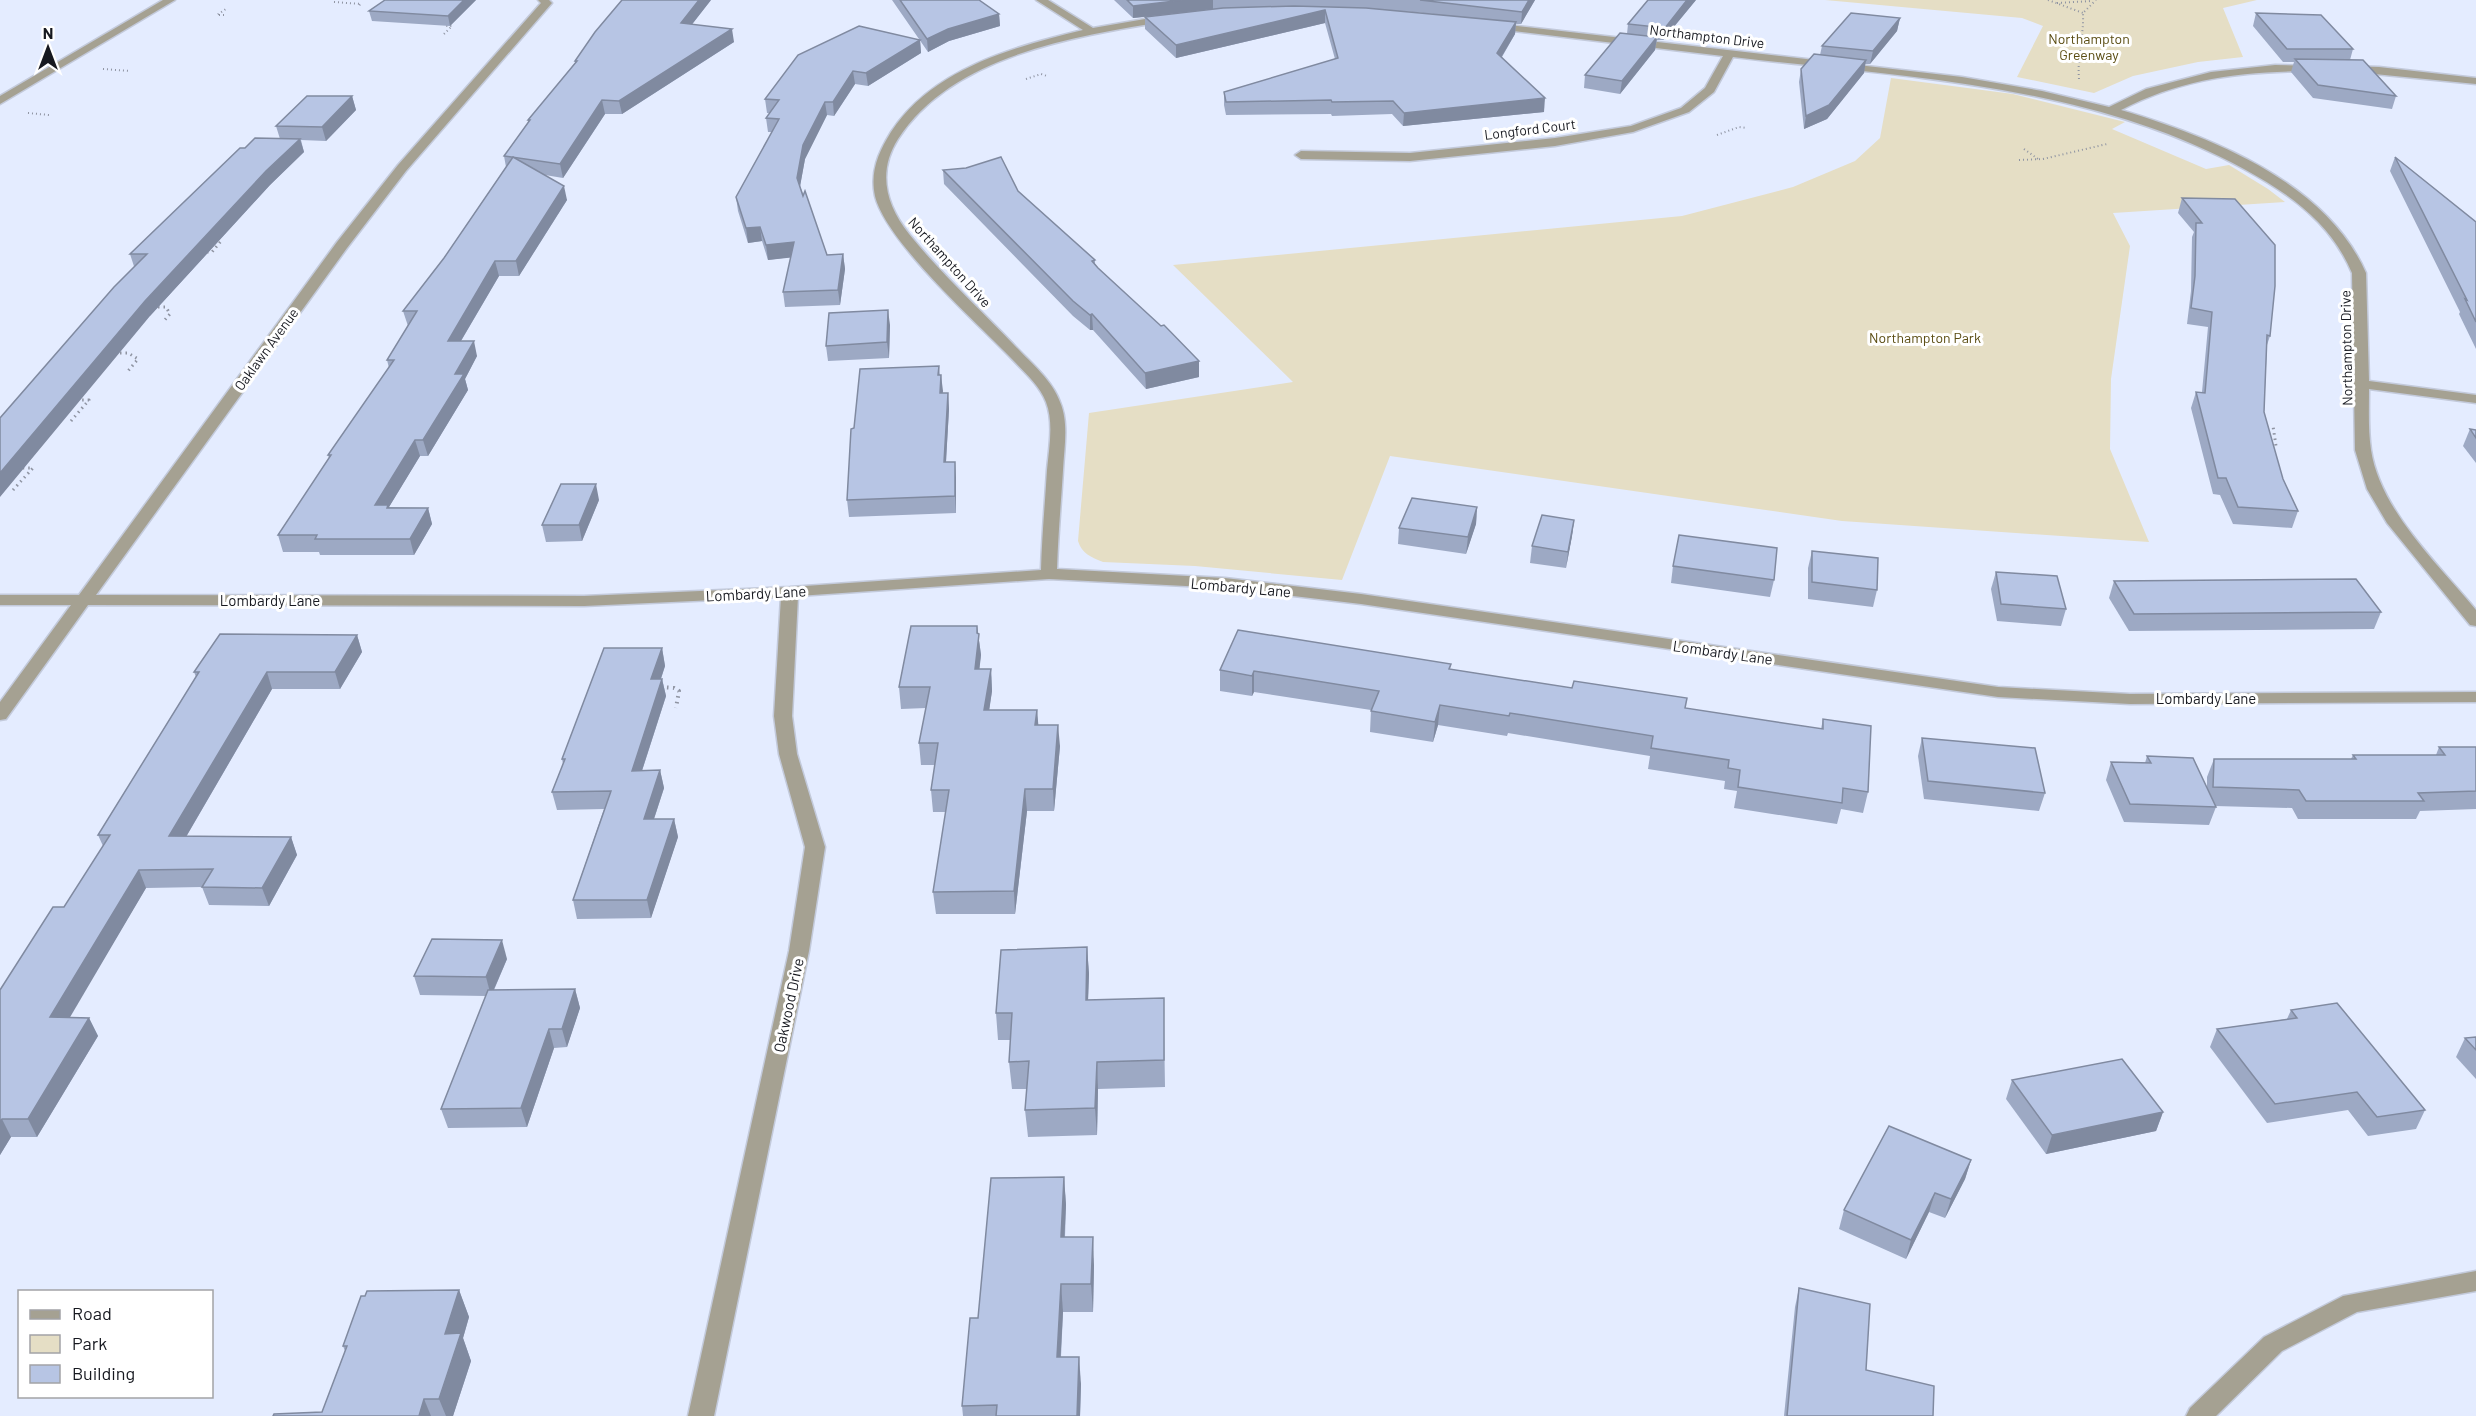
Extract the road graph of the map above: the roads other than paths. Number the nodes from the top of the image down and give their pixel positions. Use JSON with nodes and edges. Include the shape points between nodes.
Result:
{"nodes":[{"id":1,"x":170,"y":0,"type":"edge"},
{"id":2,"x":543,"y":0,"type":"edge"},
{"id":3,"x":1041,"y":0,"type":"edge"},
{"id":4,"x":1177,"y":18,"type":"edge"},
{"id":5,"x":1482,"y":25,"type":"edge"},
{"id":6,"x":1091,"y":31,"type":"junction"},
{"id":7,"x":1729,"y":54,"type":"junction"},
{"id":8,"x":2476,"y":81,"type":"edge"},
{"id":9,"x":0,"y":101,"type":"edge"},
{"id":10,"x":2113,"y":110,"type":"junction"},
{"id":11,"x":1301,"y":155,"type":"dead end"},
{"id":12,"x":2360,"y":384,"type":"junction"},
{"id":13,"x":2476,"y":399,"type":"edge"},
{"id":14,"x":1049,"y":574,"type":"junction"},
{"id":15,"x":790,"y":592,"type":"junction"},
{"id":16,"x":0,"y":600,"type":"edge"},
{"id":17,"x":83,"y":600,"type":"junction"},
{"id":18,"x":2476,"y":621,"type":"edge"},
{"id":19,"x":2476,"y":697,"type":"edge"},
{"id":20,"x":0,"y":715,"type":"edge"},
{"id":21,"x":2476,"y":1281,"type":"edge"},
{"id":22,"x":701,"y":1416,"type":"edge"},
{"id":23,"x":2199,"y":1416,"type":"edge"}],
"edges":[{"from":1,"to":9,"type":"street"},
{"from":2,"to":17,"type":"street","name":"Oaklawn Avenue","via":[[547,3],[402,168],[345,242]]},
{"from":3,"to":6,"type":"street"},
{"from":4,"to":6,"type":"street","name":"Northampton Drive"},
{"from":5,"to":7,"type":"street","name":"Northampton Drive"},
{"from":6,"to":14,"type":"street","name":"Northampton Drive","via":[[1031,46],[945,86],[906,115],[880,160],[880,193],[892,220],[1030,370],[1053,401],[1058,427]]},
{"from":7,"to":10,"type":"street","name":"Northampton Drive","via":[[1962,80]]},
{"from":7,"to":11,"type":"street","name":"Longford Court","via":[[1710,90],[1685,110],[1632,129],[1555,142],[1410,157]]},
{"from":8,"to":10,"type":"street","via":[[2453,71],[2283,68],[2211,75],[2150,91]]},
{"from":10,"to":12,"type":"street","name":"Northampton Drive","via":[[2200,141],[2249,166],[2314,209],[2337,233],[2351,252],[2359,273]]},
{"from":12,"to":13,"type":"street"},
{"from":12,"to":18,"type":"street","name":"Northampton Drive","via":[[2363,450],[2375,489],[2393,520]]},
{"from":14,"to":15,"type":"street","name":"Lombardy Lane"},
{"from":14,"to":19,"type":"street","name":"Lombardy Lane","via":[[1225,584],[1361,599],[1998,692],[2130,699]]},
{"from":15,"to":17,"type":"street","name":"Lombardy Lane","via":[[584,601]]},
{"from":15,"to":22,"type":"street","name":"Oakwood Drive","via":[[783,716],[788,754],[815,847],[799,951]]},
{"from":16,"to":17,"type":"street","name":"Lombardy Lane"},
{"from":17,"to":20,"type":"street","name":"Oaklawn Avenue"},
{"from":21,"to":23,"type":"street","via":[[2352,1303],[2273,1344]]}]}
